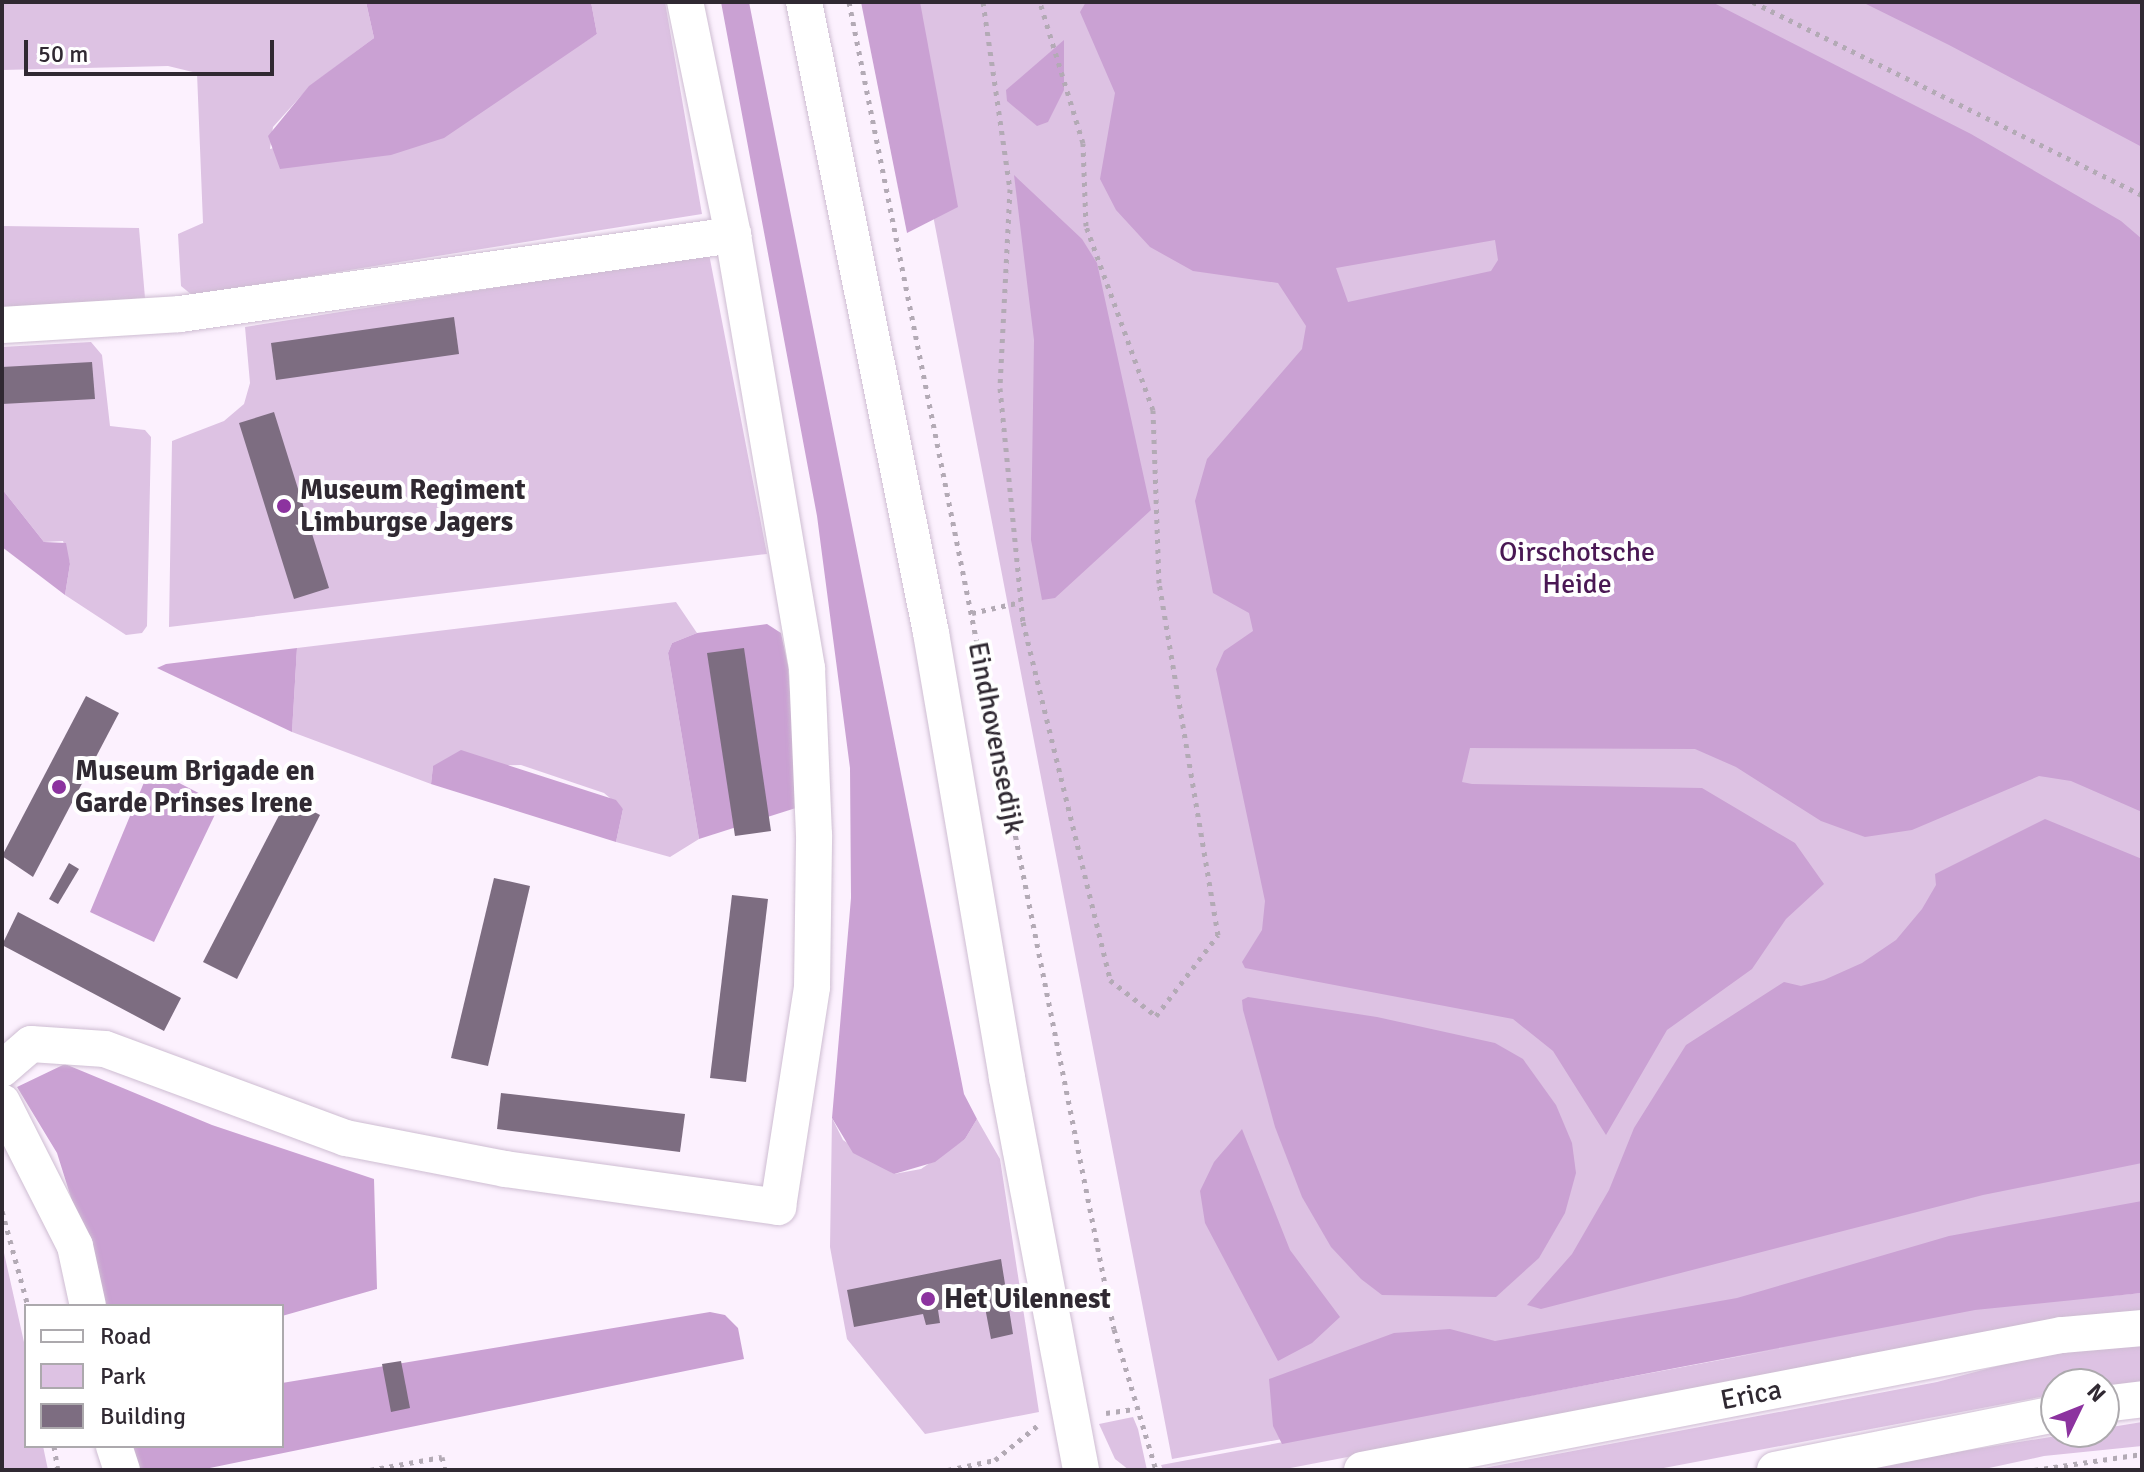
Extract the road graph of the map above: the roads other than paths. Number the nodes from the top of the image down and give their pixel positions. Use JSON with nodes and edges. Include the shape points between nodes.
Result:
{"nodes":[{"id":1,"x":685,"y":2,"type":"edge"},
{"id":2,"x":804,"y":2,"type":"edge"},
{"id":3,"x":733,"y":235,"type":"junction"},
{"id":4,"x":2,"y":325,"type":"edge"},
{"id":5,"x":2,"y":1069,"type":"edge"},
{"id":6,"x":2,"y":1102,"type":"edge"},
{"id":7,"x":88,"y":1304,"type":"edge"},
{"id":8,"x":2142,"y":1328,"type":"edge"},
{"id":9,"x":2142,"y":1399,"type":"edge"},
{"id":10,"x":2120,"y":1402,"type":"edge"},
{"id":11,"x":2040,"y":1417,"type":"edge"},
{"id":12,"x":112,"y":1448,"type":"edge"},
{"id":13,"x":113,"y":1448,"type":"edge"},
{"id":14,"x":111,"y":1470,"type":"edge"},
{"id":15,"x":122,"y":1470,"type":"edge"},
{"id":16,"x":1081,"y":1470,"type":"edge"},
{"id":17,"x":1362,"y":1470,"type":"edge"},
{"id":18,"x":1775,"y":1470,"type":"edge"}],
"edges":[{"from":1,"to":3,"type":"street"},
{"from":2,"to":16,"type":"street","name":"Eindhovensedijk","via":[[931,633]]},
{"from":3,"to":4,"type":"street","via":[[180,314]]},
{"from":3,"to":5,"type":"street","via":[[807,668],[814,835],[812,987],[778,1207],[505,1169],[346,1138],[105,1049],[31,1044]]},
{"from":6,"to":7,"type":"street","via":[[75,1246]]},
{"from":8,"to":17,"type":"street","name":"Erica","via":[[2062,1335]]},
{"from":9,"to":10,"type":"street"},
{"from":11,"to":18,"type":"street"},
{"from":12,"to":14,"type":"street"},
{"from":13,"to":15,"type":"street"}]}
